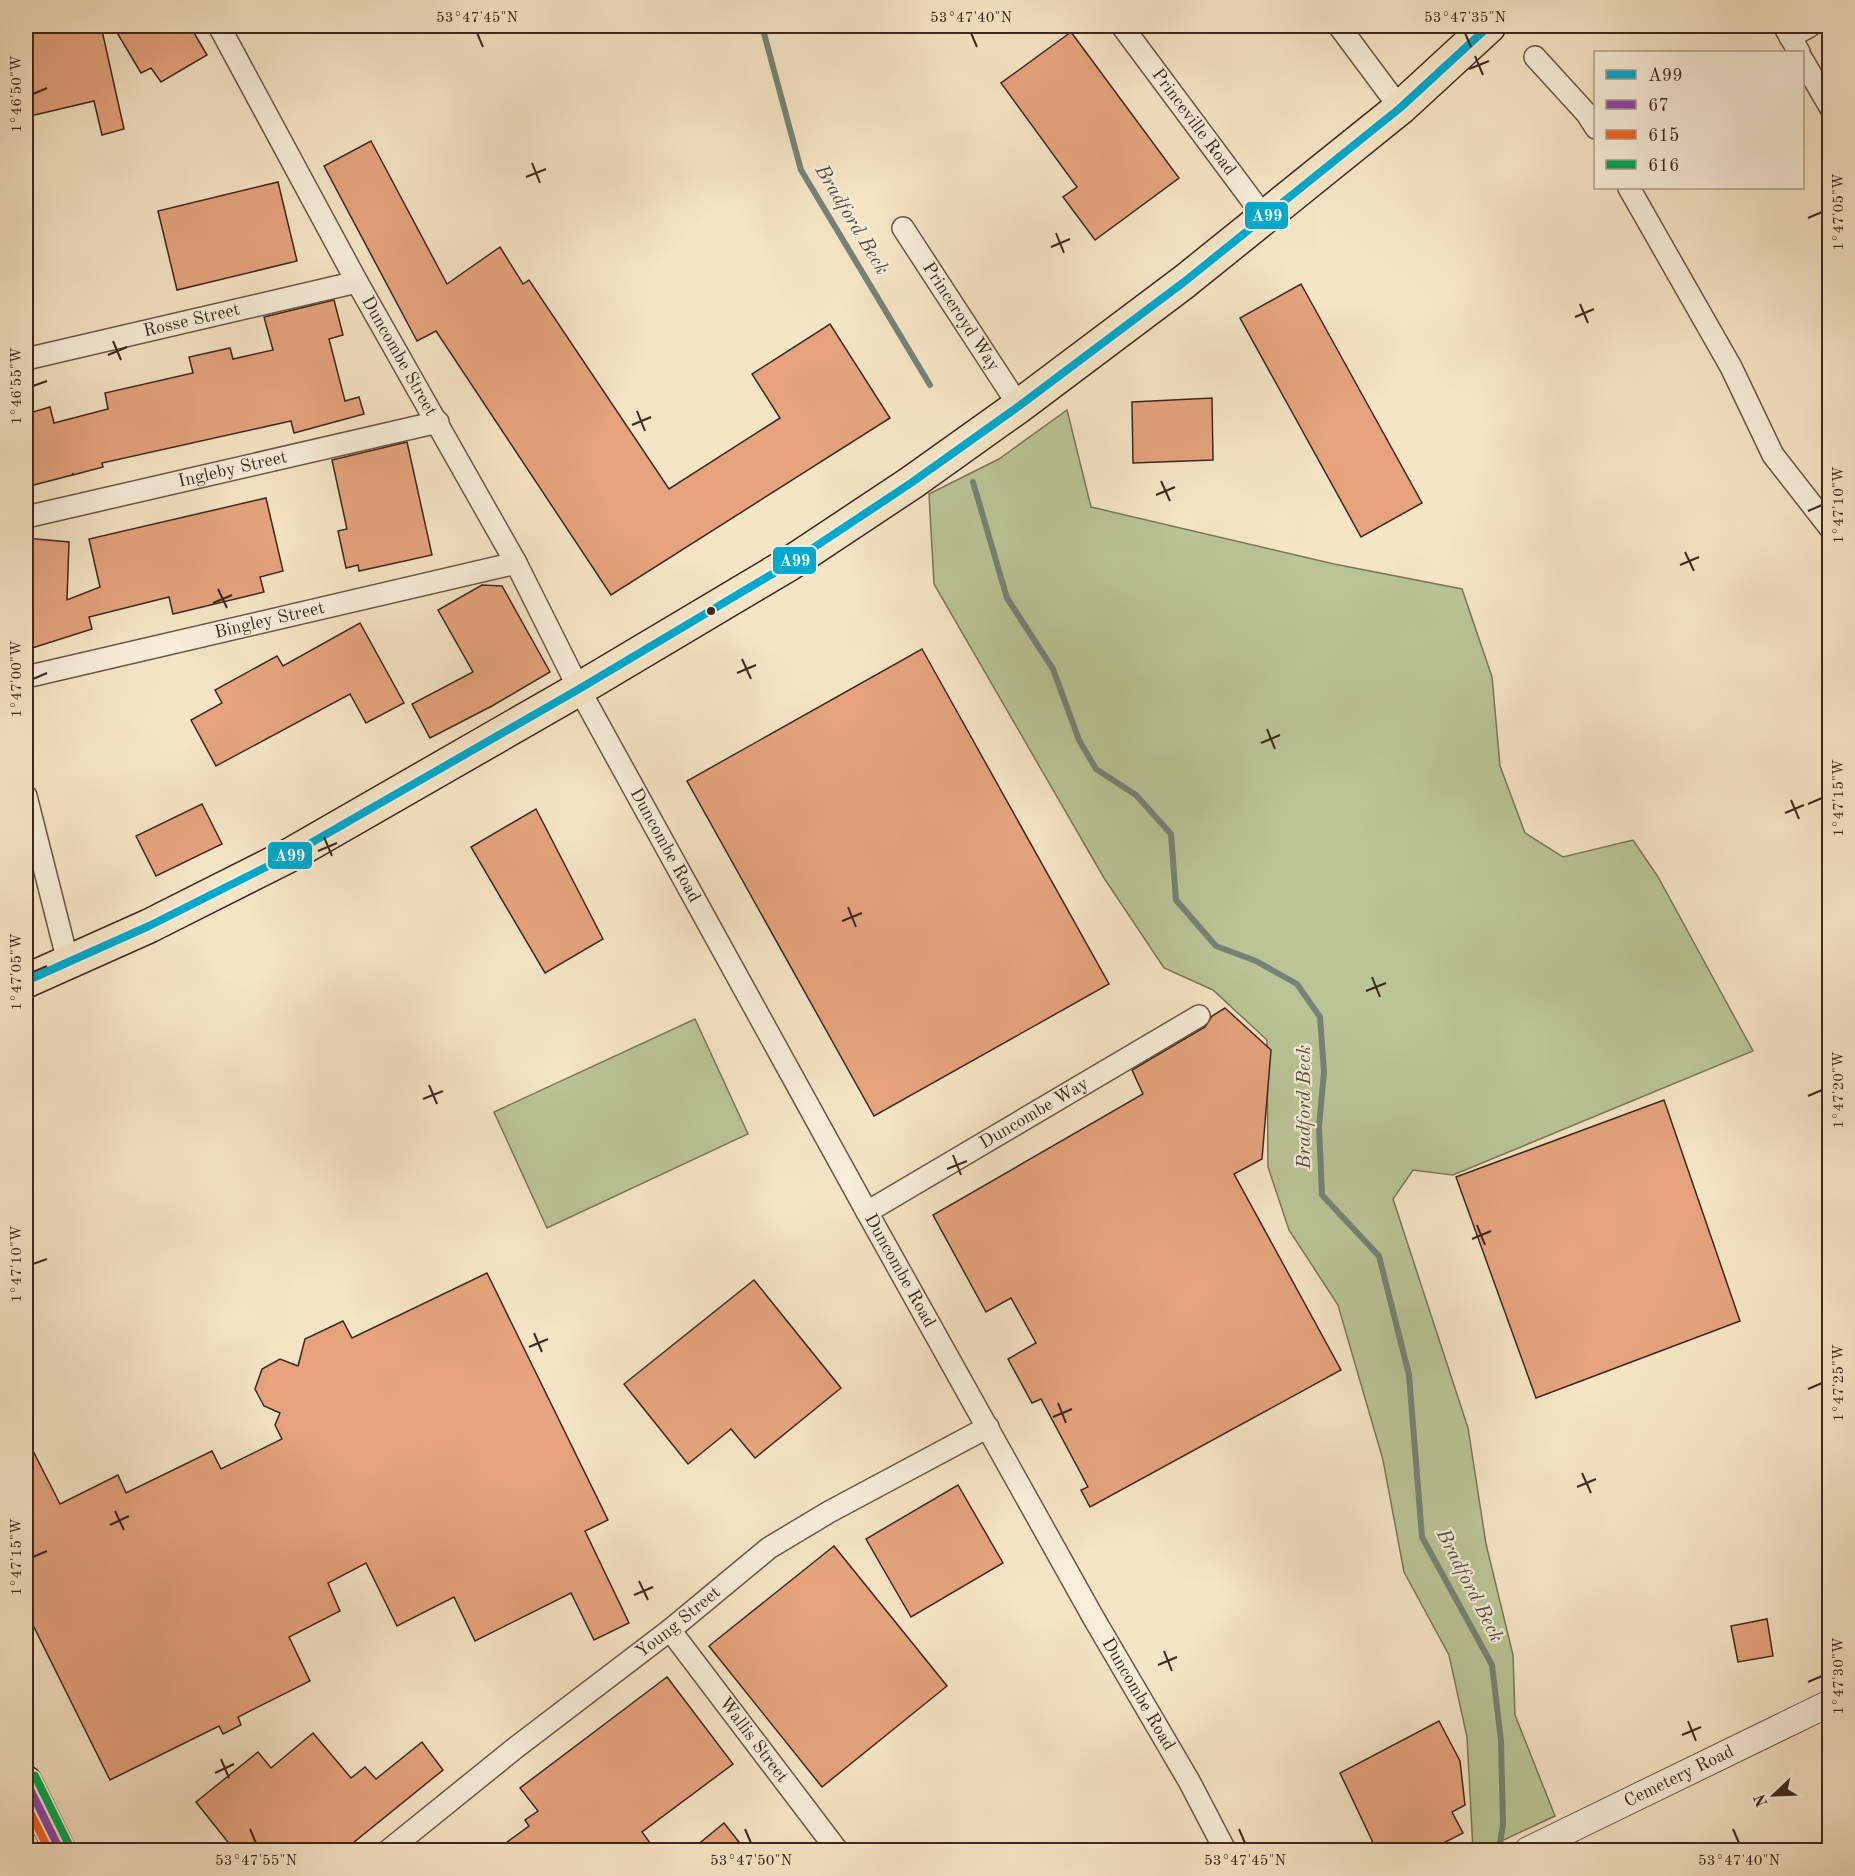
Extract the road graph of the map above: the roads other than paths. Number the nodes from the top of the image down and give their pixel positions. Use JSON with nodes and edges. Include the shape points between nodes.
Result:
{"nodes":[{"id":1,"x":219,"y":26,"type":"edge"},
{"id":2,"x":1122,"y":26,"type":"edge"},
{"id":3,"x":1339,"y":26,"type":"edge"},
{"id":4,"x":1488,"y":26,"type":"edge"},
{"id":5,"x":1810,"y":26,"type":"edge"},
{"id":6,"x":1791,"y":38,"type":"edge"},
{"id":7,"x":1535,"y":57,"type":"dead end"},
{"id":8,"x":1804,"y":61,"type":"edge"},
{"id":9,"x":1830,"y":107,"type":"edge"},
{"id":10,"x":1400,"y":108,"type":"junction"},
{"id":11,"x":1594,"y":125,"type":"edge"},
{"id":12,"x":1630,"y":189,"type":"edge"},
{"id":13,"x":1265,"y":218,"type":"junction"},
{"id":14,"x":903,"y":228,"type":"dead end"},
{"id":15,"x":357,"y":282,"type":"junction"},
{"id":16,"x":26,"y":359,"type":"edge"},
{"id":17,"x":1019,"y":406,"type":"junction"},
{"id":18,"x":438,"y":422,"type":"junction"},
{"id":19,"x":26,"y":517,"type":"edge"},
{"id":20,"x":1830,"y":528,"type":"edge"},
{"id":21,"x":516,"y":563,"type":"junction"},
{"id":22,"x":26,"y":677,"type":"edge"},
{"id":23,"x":579,"y":689,"type":"junction"},
{"id":24,"x":26,"y":796,"type":"edge"},
{"id":25,"x":68,"y":962,"type":"junction"},
{"id":26,"x":26,"y":981,"type":"edge"},
{"id":27,"x":1199,"y":1016,"type":"dead end"},
{"id":28,"x":867,"y":1212,"type":"junction"},
{"id":29,"x":988,"y":1427,"type":"junction"},
{"id":30,"x":670,"y":1630,"type":"junction"},
{"id":31,"x":1830,"y":1703,"type":"edge"},
{"id":32,"x":26,"y":1781,"type":"edge"},
{"id":33,"x":34,"y":1822,"type":"edge"},
{"id":34,"x":60,"y":1851,"type":"edge"},
{"id":35,"x":389,"y":1851,"type":"edge"},
{"id":36,"x":837,"y":1851,"type":"edge"},
{"id":37,"x":1225,"y":1851,"type":"edge"},
{"id":38,"x":1528,"y":1851,"type":"edge"}],
"edges":[{"from":1,"to":15,"type":"street","name":"Duncombe Street"},
{"from":2,"to":13,"type":"street","name":"Princeville Road"},
{"from":3,"to":10,"type":"street"},
{"from":4,"to":10,"type":"main road"},
{"from":5,"to":6,"type":"street"},
{"from":7,"to":11,"type":"street"},
{"from":8,"to":9,"type":"street"},
{"from":10,"to":13,"type":"main road"},
{"from":12,"to":20,"type":"street","via":[[1731,367],[1773,455]]},
{"from":13,"to":17,"type":"main road"},
{"from":14,"to":17,"type":"street","name":"Princeroyd Way"},
{"from":15,"to":16,"type":"street","name":"Rosse Street"},
{"from":15,"to":18,"type":"street","name":"Duncombe Street"},
{"from":17,"to":23,"type":"main road","via":[[789,564]]},
{"from":18,"to":19,"type":"street","name":"Ingleby Street"},
{"from":18,"to":21,"type":"street","name":"Duncombe Street"},
{"from":21,"to":22,"type":"street","name":"Bingley Street"},
{"from":21,"to":23,"type":"street","name":"Duncombe Street"},
{"from":23,"to":25,"type":"main road","via":[[290,855]]},
{"from":23,"to":28,"type":"street","name":"Duncombe Road"},
{"from":24,"to":25,"type":"street"},
{"from":25,"to":26,"type":"main road"},
{"from":27,"to":28,"type":"street","name":"Duncombe Way"},
{"from":28,"to":29,"type":"street","name":"Duncombe Road"},
{"from":29,"to":30,"type":"street","name":"Young Street","via":[[769,1548]]},
{"from":29,"to":37,"type":"street","name":"Duncombe Road","via":[[1189,1780]]},
{"from":30,"to":35,"type":"street","name":"Young Street"},
{"from":30,"to":36,"type":"street","name":"Wallis Street"},
{"from":31,"to":38,"type":"street","name":"Cemetery Road"},
{"from":32,"to":33,"type":"main road"},
{"from":33,"to":34,"type":"main road"}]}
